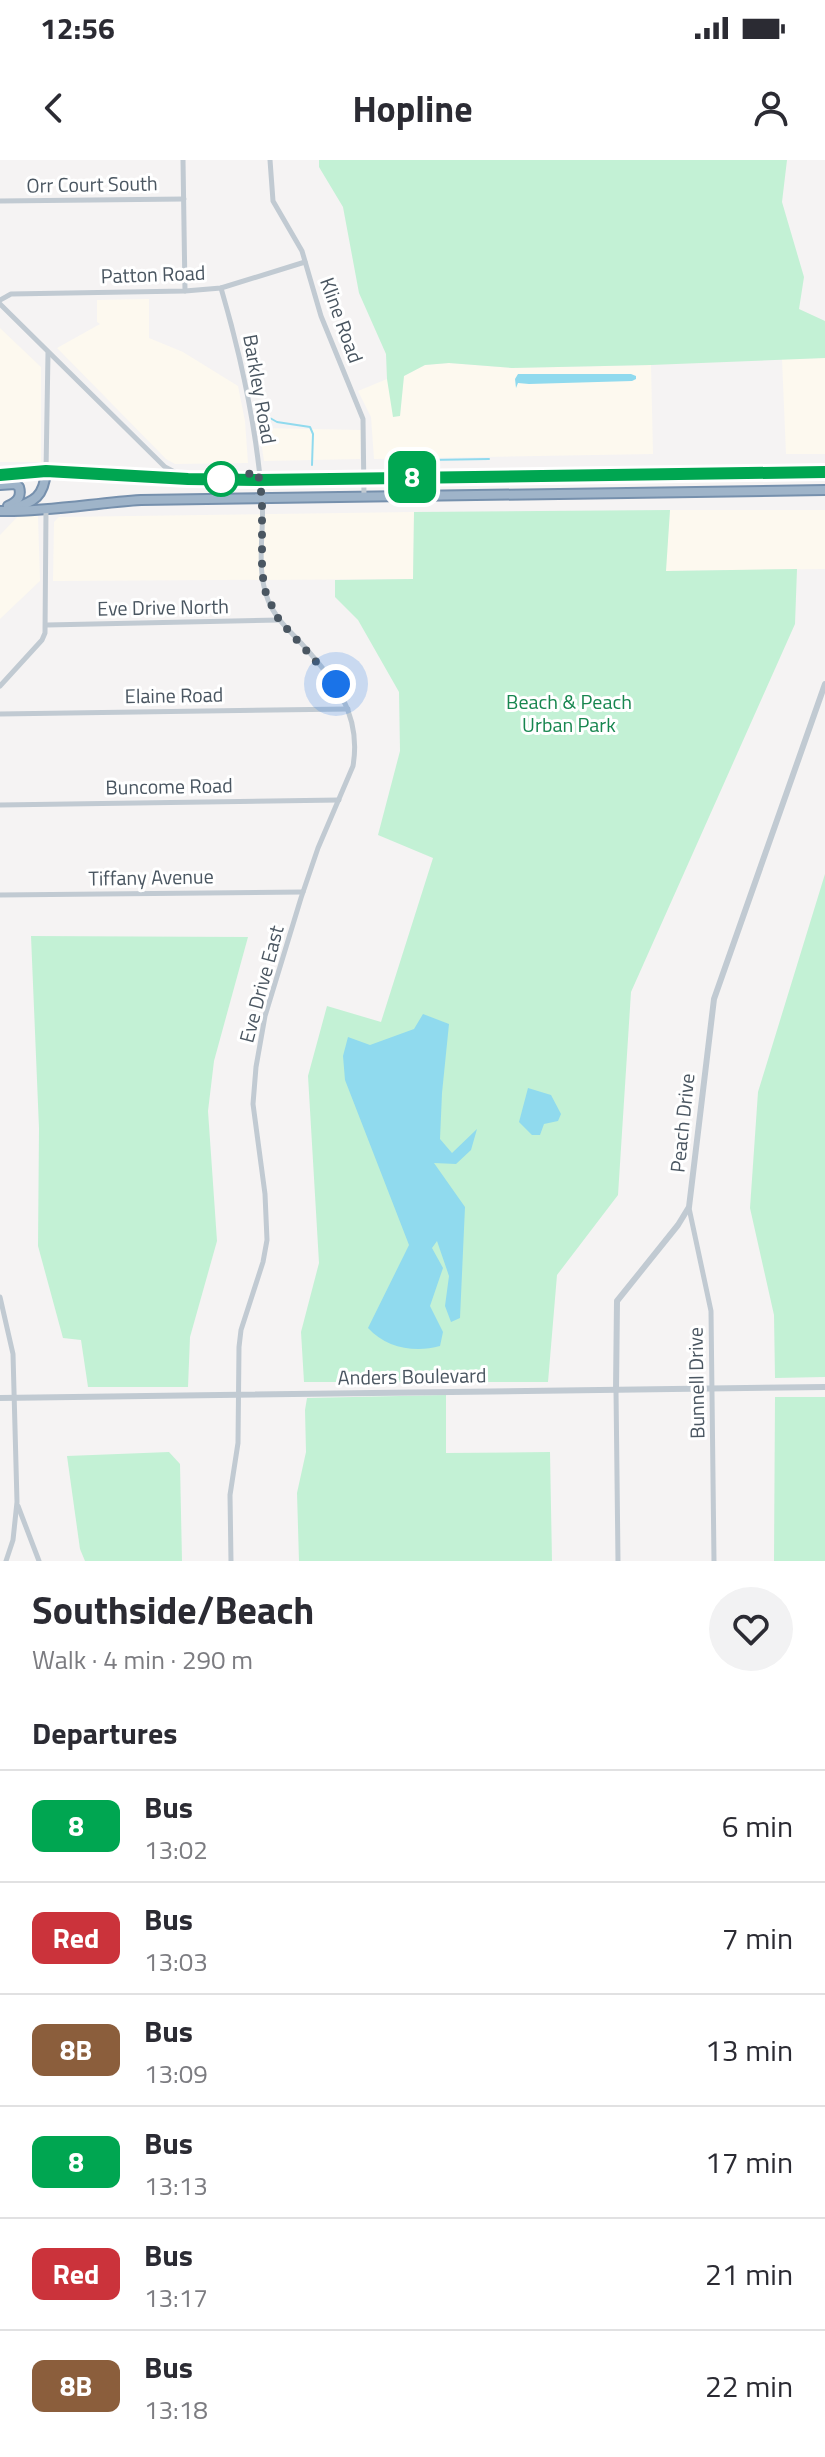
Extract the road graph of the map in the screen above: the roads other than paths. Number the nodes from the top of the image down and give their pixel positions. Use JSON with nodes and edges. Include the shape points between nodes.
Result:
{"nodes":[{"id":1,"x":183,"y":160,"type":"edge"},
{"id":2,"x":270,"y":160,"type":"edge"},
{"id":3,"x":184,"y":199,"type":"junction"},
{"id":4,"x":0,"y":201,"type":"edge"},
{"id":5,"x":305,"y":262,"type":"junction"},
{"id":6,"x":221,"y":288,"type":"junction"},
{"id":7,"x":185,"y":291,"type":"junction"},
{"id":8,"x":0,"y":302,"type":"edge"},
{"id":9,"x":49,"y":352,"type":"junction"},
{"id":10,"x":46,"y":471,"type":"junction"},
{"id":11,"x":825,"y":472,"type":"edge"},
{"id":12,"x":0,"y":475,"type":"edge"},
{"id":13,"x":600,"y":475,"type":"junction"},
{"id":14,"x":364,"y":478,"type":"junction"},
{"id":15,"x":188,"y":479,"type":"junction"},
{"id":16,"x":259,"y":480,"type":"junction"},
{"id":17,"x":0,"y":485,"type":"edge"},
{"id":18,"x":825,"y":490,"type":"edge"},
{"id":19,"x":600,"y":493,"type":"junction"},
{"id":20,"x":364,"y":496,"type":"junction"},
{"id":21,"x":262,"y":498,"type":"junction"},
{"id":22,"x":2,"y":511,"type":"edge"},
{"id":23,"x":46,"y":511,"type":"junction"},
{"id":24,"x":279,"y":620,"type":"junction"},
{"id":25,"x":47,"y":625,"type":"junction"},
{"id":26,"x":825,"y":684,"type":"edge"},
{"id":27,"x":0,"y":686,"type":"edge"},
{"id":28,"x":348,"y":709,"type":"junction"},
{"id":29,"x":0,"y":714,"type":"edge"},
{"id":30,"x":339,"y":800,"type":"junction"},
{"id":31,"x":0,"y":805,"type":"edge"},
{"id":32,"x":303,"y":892,"type":"junction"},
{"id":33,"x":0,"y":895,"type":"edge"},
{"id":34,"x":689,"y":1207,"type":"junction"},
{"id":35,"x":0,"y":1297,"type":"edge"},
{"id":36,"x":825,"y":1387,"type":"edge"},
{"id":37,"x":712,"y":1388,"type":"junction"},
{"id":38,"x":616,"y":1390,"type":"junction"},
{"id":39,"x":238,"y":1395,"type":"junction"},
{"id":40,"x":0,"y":1398,"type":"edge"},
{"id":41,"x":14,"y":1398,"type":"junction"},
{"id":42,"x":17,"y":1502,"type":"junction"},
{"id":43,"x":6,"y":1561,"type":"edge"},
{"id":44,"x":39,"y":1561,"type":"edge"},
{"id":45,"x":231,"y":1561,"type":"edge"},
{"id":46,"x":618,"y":1561,"type":"edge"},
{"id":47,"x":714,"y":1561,"type":"edge"}],
"edges":[{"from":1,"to":3,"type":"street"},
{"from":2,"to":5,"type":"street","name":"Kline Road","via":[[273,201]]},
{"from":3,"to":4,"type":"street","name":"Orr Court South"},
{"from":3,"to":7,"type":"street"},
{"from":5,"to":6,"type":"street","name":"Patton Road"},
{"from":5,"to":14,"type":"street","name":"Kline Road","via":[[325,329],[363,419]]},
{"from":6,"to":7,"type":"street","name":"Patton Road"},
{"from":6,"to":16,"type":"street","name":"Barkley Road","via":[[244,373]]},
{"from":7,"to":8,"type":"street","name":"Patton Road","via":[[11,294]]},
{"from":8,"to":9,"type":"street"},
{"from":9,"to":10,"type":"street"},
{"from":9,"to":15,"type":"street","via":[[165,467]]},
{"from":10,"to":12,"type":"highway"},
{"from":10,"to":15,"type":"highway"},
{"from":10,"to":22,"type":"highway","via":[[39,496]]},
{"from":11,"to":13,"type":"highway"},
{"from":13,"to":14,"type":"highway"},
{"from":13,"to":19,"type":"street"},
{"from":14,"to":16,"type":"highway"},
{"from":14,"to":20,"type":"street","name":"Kline Road"},
{"from":15,"to":16,"type":"highway"},
{"from":16,"to":21,"type":"street","name":"Barkley Road"},
{"from":17,"to":22,"type":"highway","via":[[15,484],[20,492],[16,503]]},
{"from":18,"to":19,"type":"highway"},
{"from":19,"to":20,"type":"highway"},
{"from":20,"to":21,"type":"highway"},
{"from":21,"to":23,"type":"highway","via":[[128,500]]},
{"from":21,"to":24,"type":"street","name":"Eve Drive East","via":[[263,582]]},
{"from":22,"to":23,"type":"highway"},
{"from":23,"to":25,"type":"street"},
{"from":24,"to":25,"type":"street","name":"Eve Drive North"},
{"from":24,"to":28,"type":"street","name":"Eve Drive East","via":[[331,676]]},
{"from":25,"to":27,"type":"street","via":[[42,640]]},
{"from":26,"to":34,"type":"street","name":"Peach Drive","via":[[714,999]]},
{"from":28,"to":29,"type":"street","name":"Elaine Road"},
{"from":28,"to":30,"type":"street","name":"Eve Drive East","via":[[355,753]]},
{"from":30,"to":31,"type":"street","name":"Buncome Road"},
{"from":30,"to":32,"type":"street","name":"Eve Drive East"},
{"from":32,"to":33,"type":"street","name":"Tiffany Avenue"},
{"from":32,"to":39,"type":"street","name":"Eve Drive East","via":[[265,1016],[256,1067],[253,1104],[267,1240],[241,1330]]},
{"from":34,"to":37,"type":"street","name":"Bunnell Drive","via":[[709,1296]]},
{"from":34,"to":38,"type":"street","name":"Peach Drive","via":[[617,1301]]},
{"from":35,"to":41,"type":"street","via":[[13,1354]]},
{"from":36,"to":37,"type":"street","name":"Anders Boulevard"},
{"from":37,"to":38,"type":"street","name":"Anders Boulevard"},
{"from":37,"to":47,"type":"street","name":"Bunnell Drive"},
{"from":38,"to":39,"type":"street","name":"Anders Boulevard"},
{"from":38,"to":46,"type":"street","name":"Peach Drive"},
{"from":39,"to":41,"type":"street","name":"Anders Boulevard"},
{"from":39,"to":45,"type":"street","name":"Eve Drive East"},
{"from":40,"to":41,"type":"street","name":"Anders Boulevard"},
{"from":41,"to":42,"type":"street"},
{"from":42,"to":43,"type":"street"},
{"from":42,"to":44,"type":"street"}]}
